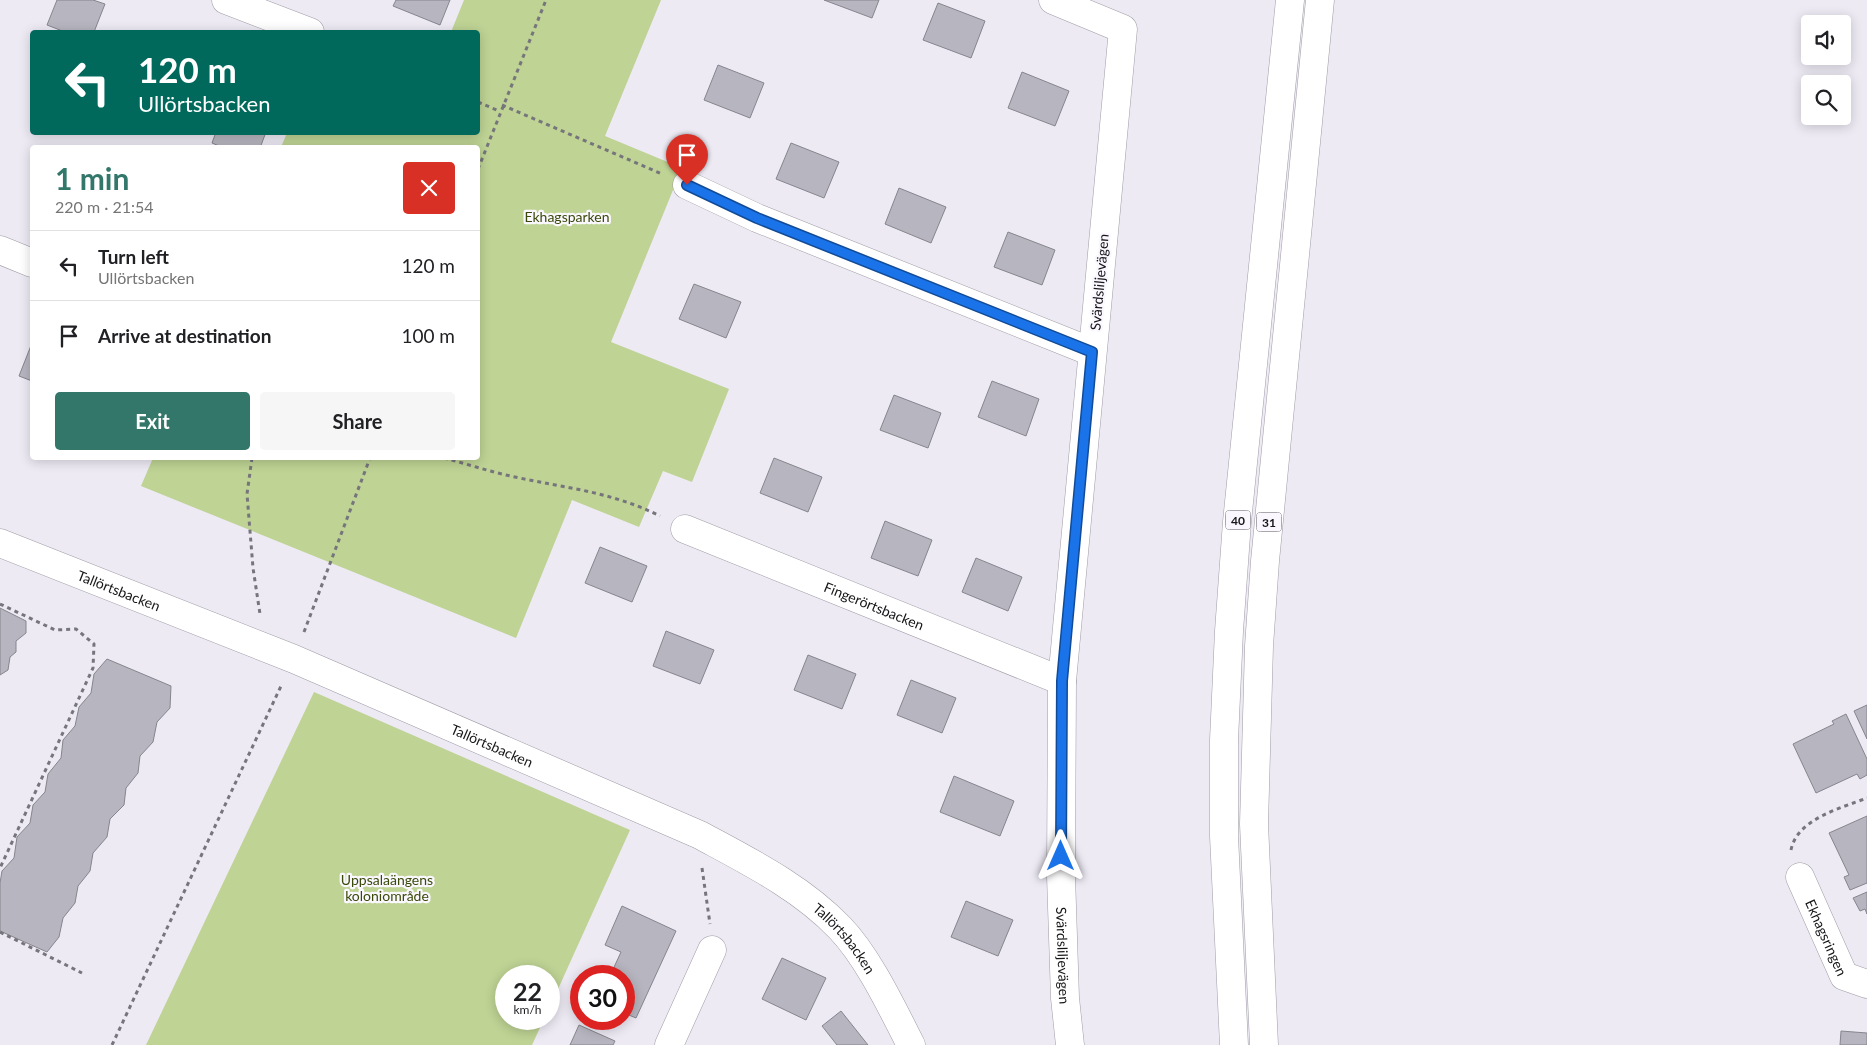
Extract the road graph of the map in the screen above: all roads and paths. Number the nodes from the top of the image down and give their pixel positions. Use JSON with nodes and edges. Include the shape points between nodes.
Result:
{"nodes":[{"id":1,"x":226,"y":0,"type":"edge"},
{"id":2,"x":546,"y":0,"type":"edge"},
{"id":3,"x":1053,"y":0,"type":"edge"},
{"id":4,"x":1290,"y":0,"type":"edge"},
{"id":5,"x":1320,"y":0,"type":"edge"},
{"id":6,"x":305,"y":30,"type":"edge"},
{"id":7,"x":480,"y":103,"type":"edge"},
{"id":8,"x":502,"y":105,"type":"junction"},
{"id":9,"x":499,"y":111,"type":"junction"},
{"id":10,"x":480,"y":163,"type":"edge"},
{"id":11,"x":687,"y":185,"type":"joint"},
{"id":12,"x":0,"y":250,"type":"edge"},
{"id":13,"x":30,"y":262,"type":"edge"},
{"id":14,"x":1092,"y":352,"type":"junction"},
{"id":15,"x":252,"y":460,"type":"edge"},
{"id":16,"x":369,"y":460,"type":"edge"},
{"id":17,"x":451,"y":460,"type":"edge"},
{"id":18,"x":646,"y":510,"type":"dead end"},
{"id":19,"x":685,"y":529,"type":"dead end"},
{"id":20,"x":0,"y":543,"type":"edge"},
{"id":21,"x":0,"y":604,"type":"edge"},
{"id":22,"x":260,"y":615,"type":"dead end"},
{"id":23,"x":294,"y":659,"type":"junction"},
{"id":24,"x":1062,"y":681,"type":"junction"},
{"id":25,"x":1867,"y":798,"type":"edge"},
{"id":26,"x":700,"y":835,"type":"junction"},
{"id":27,"x":0,"y":868,"type":"edge"},
{"id":28,"x":1800,"y":877,"type":"joint"},
{"id":29,"x":0,"y":932,"type":"edge"},
{"id":30,"x":712,"y":950,"type":"joint"},
{"id":31,"x":82,"y":973,"type":"dead end"},
{"id":32,"x":1867,"y":984,"type":"edge"},
{"id":33,"x":1231,"y":1044,"type":"edge"},
{"id":34,"x":112,"y":1045,"type":"edge"},
{"id":35,"x":669,"y":1045,"type":"edge"},
{"id":36,"x":911,"y":1045,"type":"edge"},
{"id":37,"x":1070,"y":1045,"type":"edge"},
{"id":38,"x":1264,"y":1045,"type":"edge"}],
"edges":[{"from":1,"to":6,"type":"main road"},
{"from":2,"to":8,"type":"path"},
{"from":3,"to":14,"type":"main road","name":"Svärdsliljevägen","via":[[1123,29]]},
{"from":4,"to":33,"type":"main road","number":"40","via":[[1229,631],[1224,836]]},
{"from":5,"to":38,"type":"main road","number":"31","via":[[1259,646],[1254,824]]},
{"from":7,"to":9,"type":"path"},
{"from":8,"to":9,"type":"path"},
{"from":8,"to":11,"type":"path"},
{"from":9,"to":10,"type":"path"},
{"from":11,"to":14,"type":"main road","via":[[757,218]]},
{"from":12,"to":13,"type":"main road"},
{"from":14,"to":24,"type":"main road","name":"Svärdsliljevägen"},
{"from":15,"to":22,"type":"path","via":[[247,494]]},
{"from":16,"to":23,"type":"path"},
{"from":17,"to":18,"type":"path","via":[[515,477],[567,485]]},
{"from":19,"to":24,"type":"main road","name":"Fingerörtsbacken"},
{"from":20,"to":23,"type":"main road","name":"Tallörtsbacken"},
{"from":21,"to":27,"type":"path","via":[[55,630],[76,629],[94,644],[93,668]]},
{"from":23,"to":26,"type":"main road","name":"Tallörtsbacken"},
{"from":23,"to":34,"type":"path"},
{"from":24,"to":37,"type":"main road","name":"Svärdsliljevägen","via":[[1061,876]]},
{"from":25,"to":28,"type":"path","via":[[1813,820],[1793,842],[1790,856]]},
{"from":26,"to":30,"type":"path"},
{"from":26,"to":36,"type":"main road","name":"Tallörtsbacken","via":[[794,890],[840,928],[876,978]]},
{"from":28,"to":32,"type":"main road","name":"Ekhagsringen","via":[[1844,976]]},
{"from":29,"to":31,"type":"path"},
{"from":30,"to":35,"type":"main road"}]}
